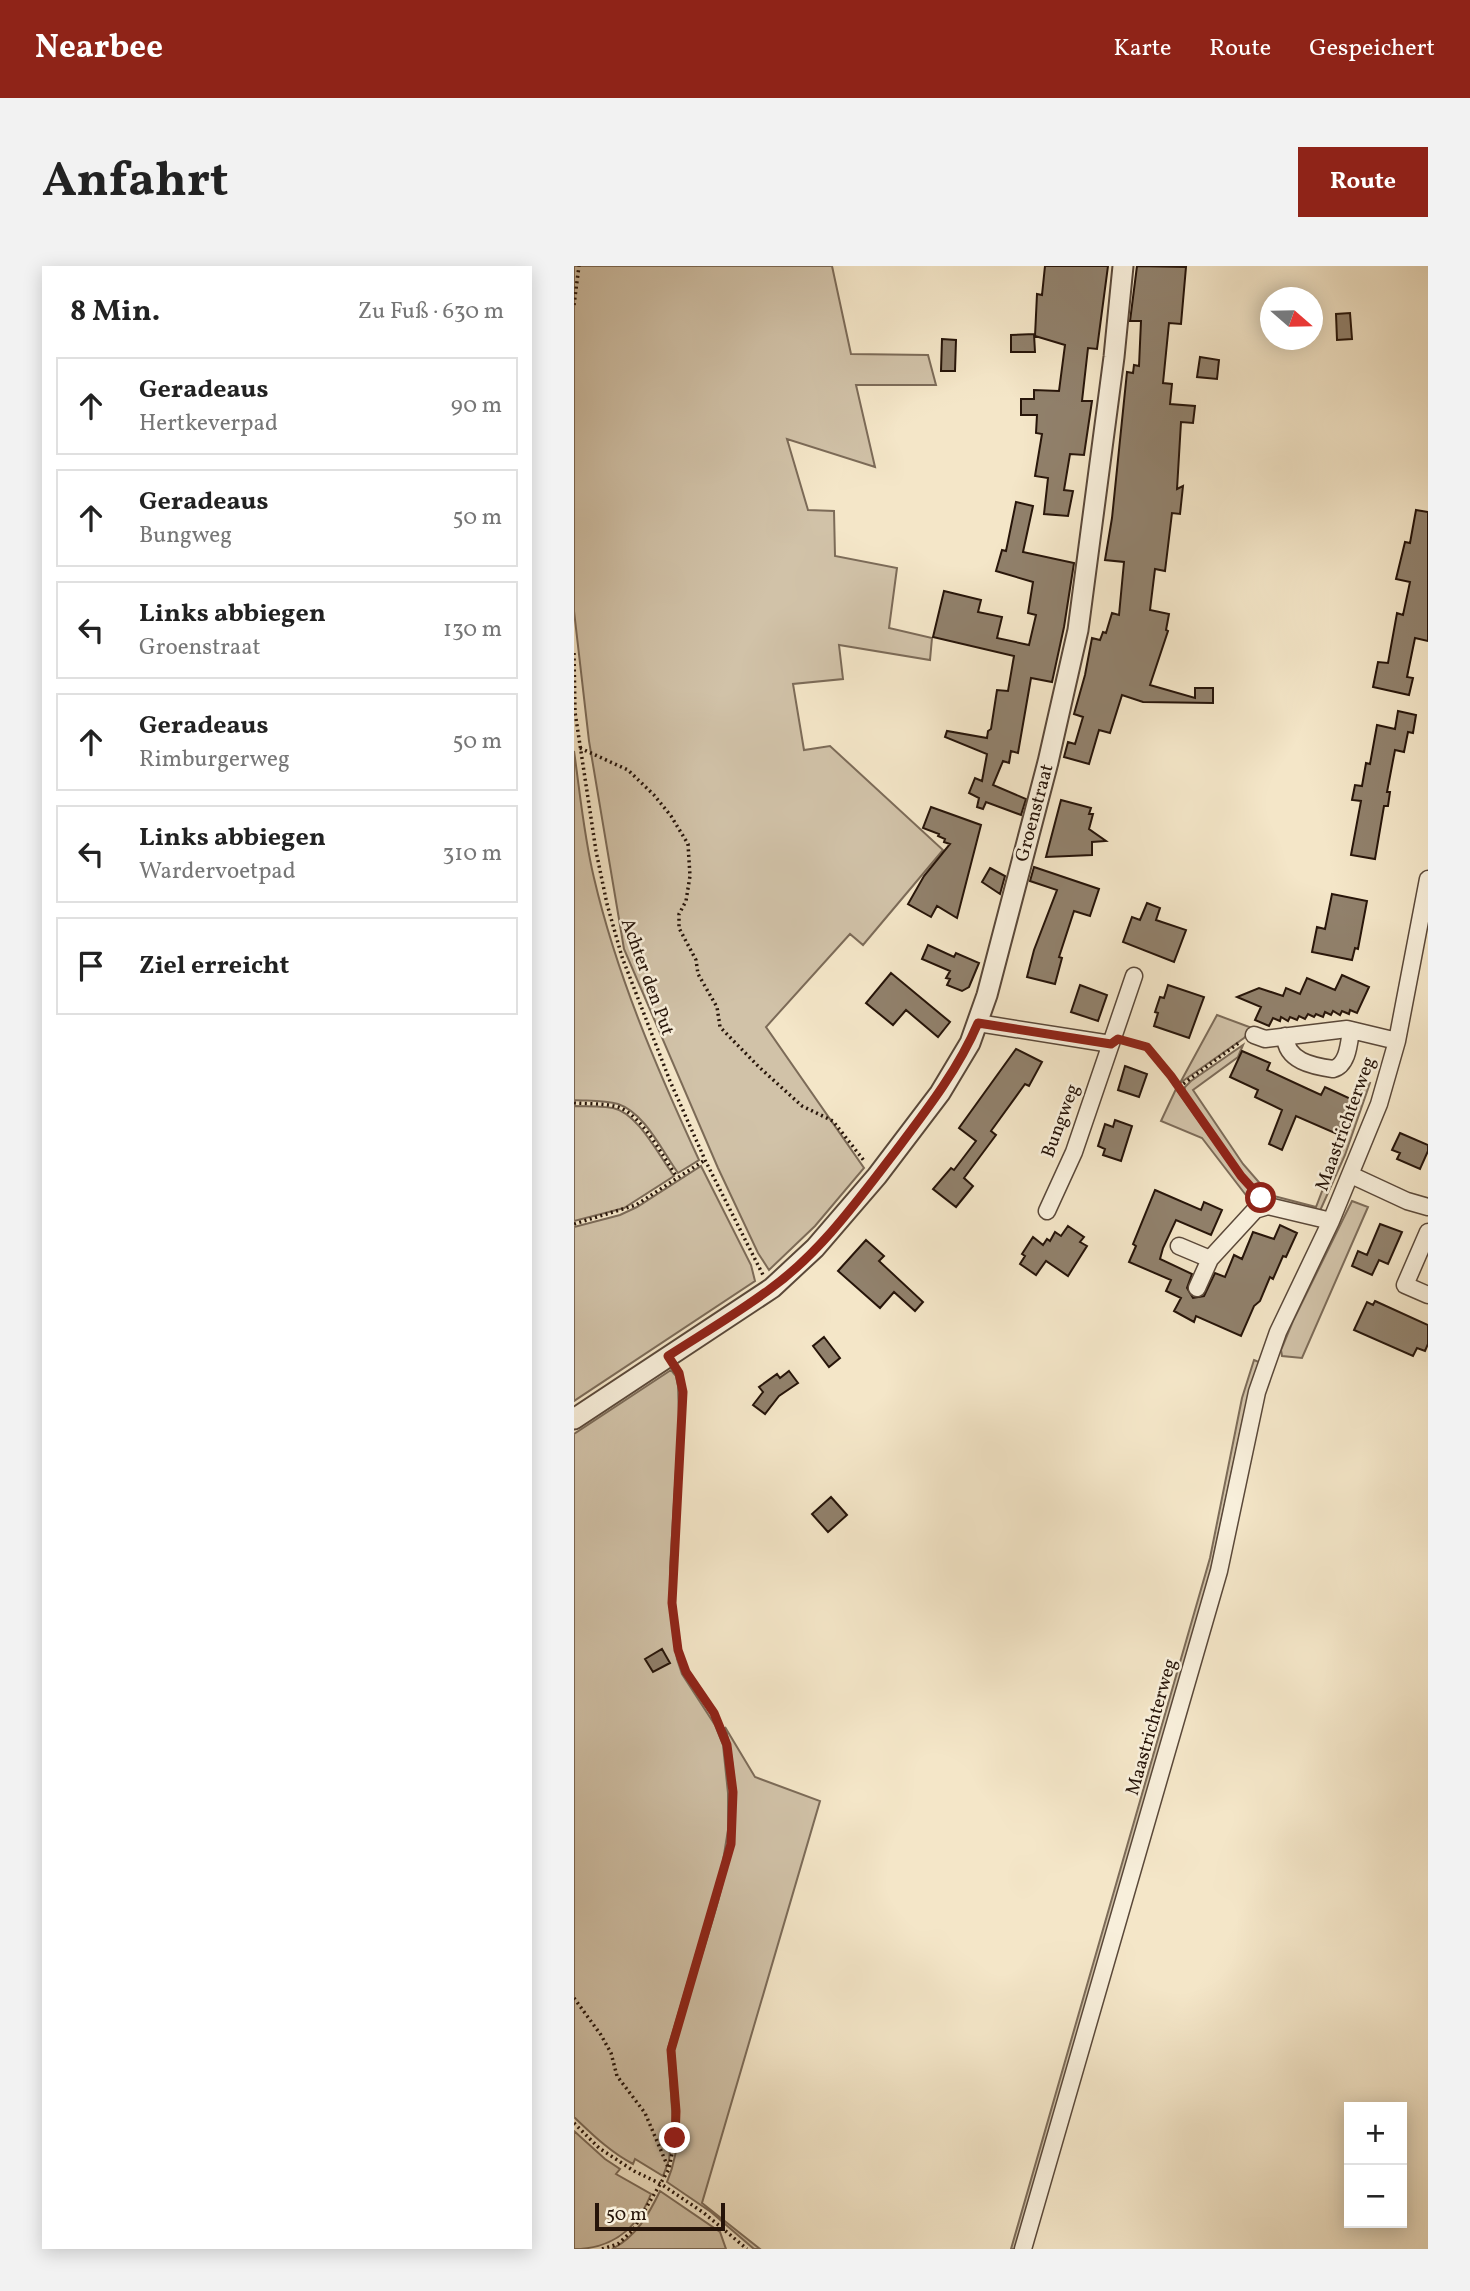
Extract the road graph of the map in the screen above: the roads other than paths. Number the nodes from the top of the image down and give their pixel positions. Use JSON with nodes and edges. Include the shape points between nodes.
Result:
{"nodes":[{"id":1,"x":1123,"y":266,"type":"edge"},
{"id":2,"x":1428,"y":879,"type":"edge"},
{"id":3,"x":1134,"y":976,"type":"dead end"},
{"id":4,"x":978,"y":1023,"type":"junction"},
{"id":5,"x":1351,"y":1030,"type":"junction"},
{"id":6,"x":1254,"y":1035,"type":"road end"},
{"id":7,"x":1285,"y":1036,"type":"junction"},
{"id":8,"x":1397,"y":1041,"type":"junction"},
{"id":9,"x":1111,"y":1044,"type":"junction"},
{"id":10,"x":1351,"y":1175,"type":"junction"},
{"id":11,"x":1428,"y":1207,"type":"edge"},
{"id":12,"x":1047,"y":1211,"type":"dead end"},
{"id":13,"x":1331,"y":1221,"type":"junction"},
{"id":14,"x":1428,"y":1232,"type":"edge"},
{"id":15,"x":1179,"y":1246,"type":"dead end"},
{"id":16,"x":1210,"y":1259,"type":"junction"},
{"id":17,"x":1197,"y":1288,"type":"dead end"},
{"id":18,"x":1428,"y":1295,"type":"edge"},
{"id":19,"x":574,"y":1419,"type":"edge"},
{"id":20,"x":1023,"y":2249,"type":"edge"}],
"edges":[{"from":1,"to":4,"type":"street","name":"Groenstraat","via":[[1078,630]]},
{"from":2,"to":8,"type":"street","name":"Maastrichterweg"},
{"from":3,"to":9,"type":"street","name":"Bungweg"},
{"from":4,"to":9,"type":"street"},
{"from":4,"to":19,"type":"street","name":"Groenstraat","via":[[940,1093],[816,1248],[772,1288]]},
{"from":5,"to":7,"type":"street","name":"Maastrichterweg"},
{"from":5,"to":7,"type":"street","name":"Maastrichterweg","via":[[1343,1063],[1333,1069],[1296,1058],[1289,1053]]},
{"from":5,"to":8,"type":"street","name":"Maastrichterweg"},
{"from":6,"to":7,"type":"street","name":"Maastrichterweg","via":[[1265,1039]]},
{"from":8,"to":10,"type":"street","name":"Maastrichterweg"},
{"from":9,"to":12,"type":"street","name":"Bungweg","via":[[1074,1152]]},
{"from":10,"to":11,"type":"street"},
{"from":10,"to":13,"type":"street","name":"Maastrichterweg"},
{"from":13,"to":16,"type":"street","name":"Maastrichterweg","via":[[1268,1206],[1255,1210]]},
{"from":13,"to":20,"type":"street","name":"Maastrichterweg","via":[[1278,1332],[1257,1392],[1219,1571]]},
{"from":14,"to":18,"type":"street","via":[[1405,1285]]},
{"from":15,"to":16,"type":"street"},
{"from":16,"to":17,"type":"street"}]}
